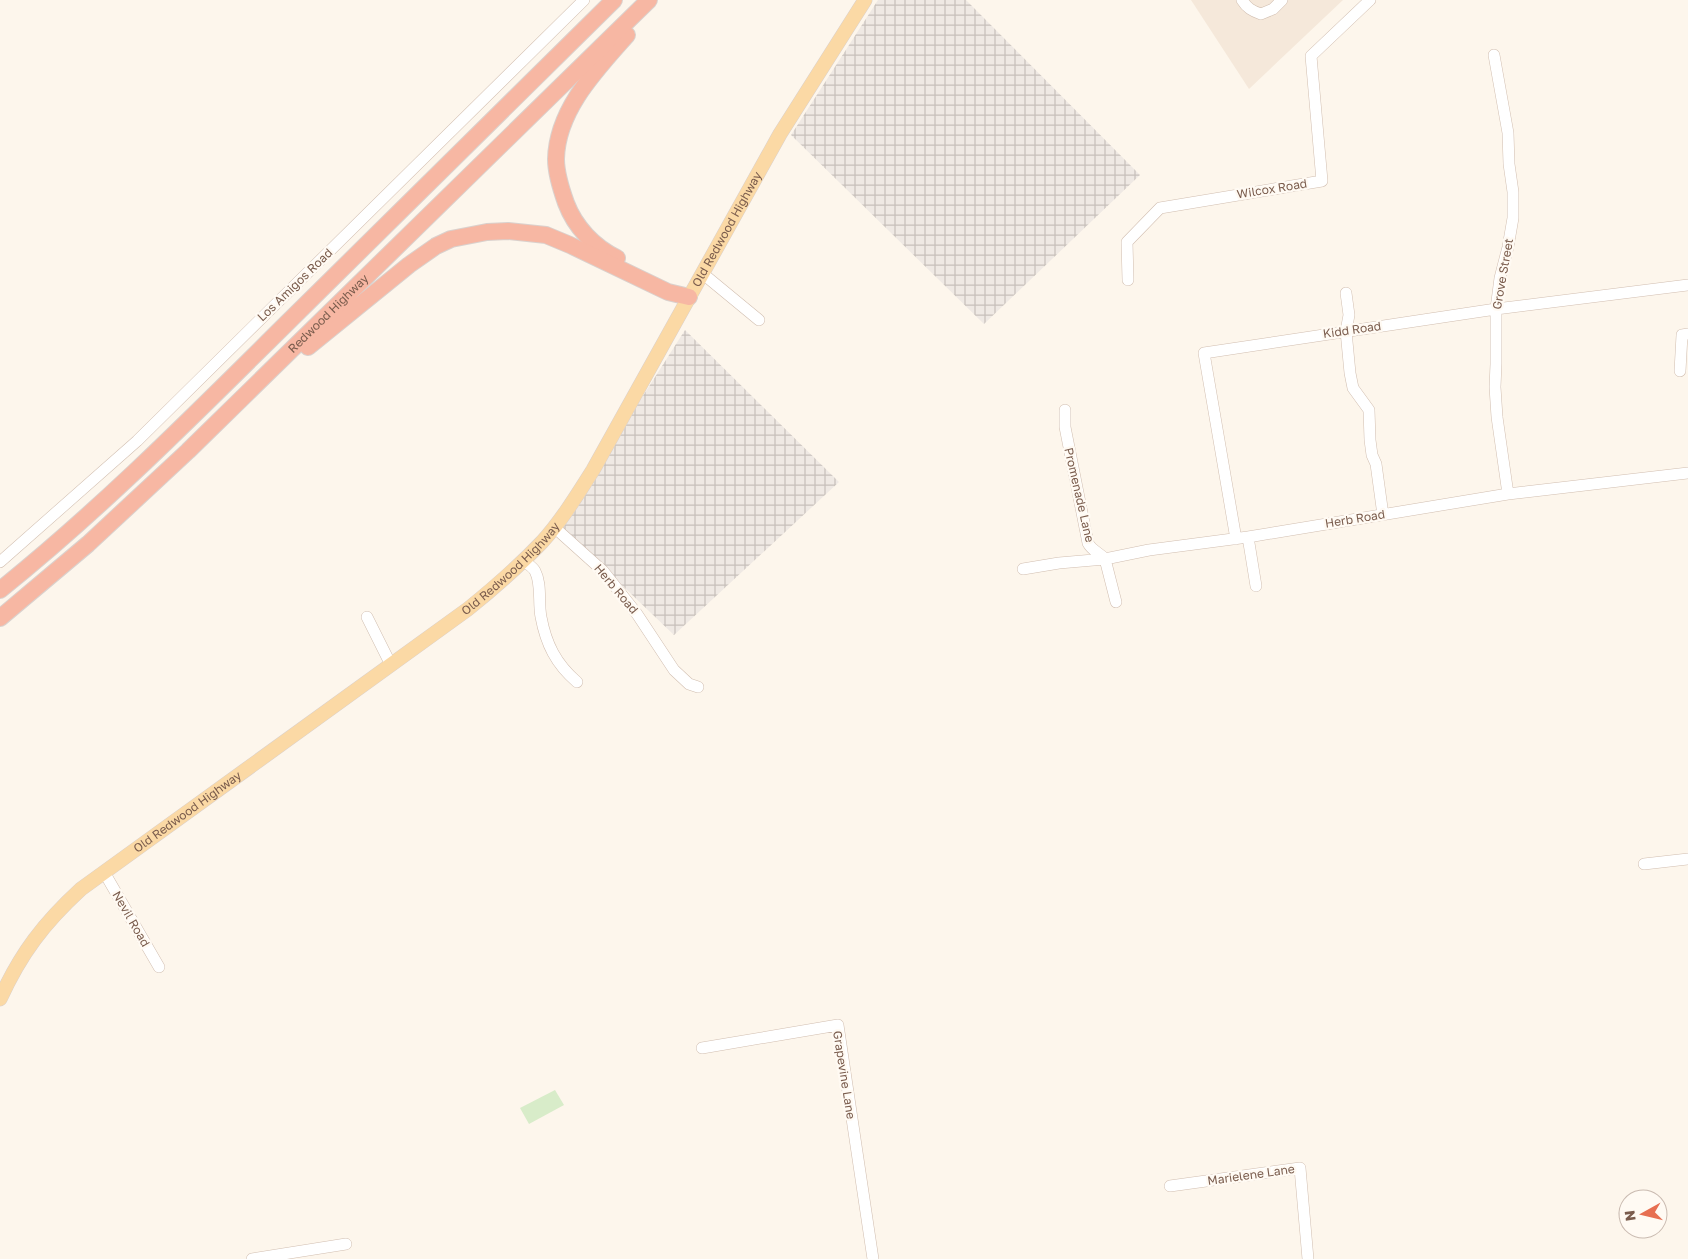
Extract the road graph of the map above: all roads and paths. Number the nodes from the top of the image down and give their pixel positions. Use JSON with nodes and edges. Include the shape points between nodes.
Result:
{"nodes":[{"id":1,"x":584,"y":0,"type":"edge"},
{"id":2,"x":614,"y":0,"type":"edge"},
{"id":3,"x":648,"y":0,"type":"edge"},
{"id":4,"x":658,"y":0,"type":"edge"},
{"id":5,"x":864,"y":0,"type":"edge"},
{"id":6,"x":1242,"y":0,"type":"edge"},
{"id":7,"x":1282,"y":0,"type":"edge"},
{"id":8,"x":1370,"y":0,"type":"edge"},
{"id":9,"x":1494,"y":55,"type":"dead end"},
{"id":10,"x":702,"y":273,"type":"junction"},
{"id":11,"x":1128,"y":280,"type":"dead end"},
{"id":12,"x":1688,"y":285,"type":"edge"},
{"id":13,"x":1346,"y":293,"type":"dead end"},
{"id":14,"x":689,"y":297,"type":"junction"},
{"id":15,"x":1496,"y":309,"type":"junction"},
{"id":16,"x":759,"y":320,"type":"dead end"},
{"id":17,"x":1346,"y":331,"type":"junction"},
{"id":18,"x":1688,"y":334,"type":"edge"},
{"id":19,"x":1680,"y":371,"type":"dead end"},
{"id":20,"x":240,"y":401,"type":"junction"},
{"id":21,"x":1065,"y":410,"type":"dead end"},
{"id":22,"x":1688,"y":473,"type":"edge"},
{"id":23,"x":1508,"y":494,"type":"junction"},
{"id":24,"x":1383,"y":515,"type":"junction"},
{"id":25,"x":554,"y":527,"type":"junction"},
{"id":26,"x":1248,"y":537,"type":"junction"},
{"id":27,"x":1236,"y":539,"type":"junction"},
{"id":28,"x":1105,"y":559,"type":"junction"},
{"id":29,"x":524,"y":561,"type":"junction"},
{"id":30,"x":0,"y":562,"type":"edge"},
{"id":31,"x":1023,"y":569,"type":"dead end"},
{"id":32,"x":1256,"y":586,"type":"dead end"},
{"id":33,"x":0,"y":590,"type":"edge"},
{"id":34,"x":1116,"y":602,"type":"dead end"},
{"id":35,"x":367,"y":617,"type":"dead end"},
{"id":36,"x":0,"y":618,"type":"edge"},
{"id":37,"x":391,"y":665,"type":"junction"},
{"id":38,"x":578,"y":682,"type":"dead end"},
{"id":39,"x":698,"y":687,"type":"dead end"},
{"id":40,"x":1688,"y":860,"type":"edge"},
{"id":41,"x":1644,"y":864,"type":"dead end"},
{"id":42,"x":104,"y":872,"type":"junction"},
{"id":43,"x":159,"y":967,"type":"dead end"},
{"id":44,"x":0,"y":999,"type":"edge"},
{"id":45,"x":702,"y":1048,"type":"dead end"},
{"id":46,"x":1170,"y":1186,"type":"dead end"},
{"id":47,"x":346,"y":1244,"type":"dead end"},
{"id":48,"x":252,"y":1259,"type":"edge"},
{"id":49,"x":873,"y":1259,"type":"edge"},
{"id":50,"x":1308,"y":1259,"type":"edge"}],
"edges":[{"from":1,"to":30,"type":"street","name":"Los Amigos Road","via":[[137,441]]},
{"from":2,"to":33,"type":"highway","name":"Redwood Highway","via":[[219,390],[71,529]]},
{"from":3,"to":20,"type":"highway","name":"Redwood Highway"},
{"from":4,"to":14,"type":"highway","via":[[602,63],[568,112],[561,128],[556,160],[568,208],[589,238],[609,254],[672,285]]},
{"from":5,"to":10,"type":"main road","name":"Old Redwood Highway","via":[[780,134]]},
{"from":6,"to":7,"type":"street","via":[[1253,12],[1261,14]]},
{"from":8,"to":11,"type":"street","name":"Wilcox Road","via":[[1311,56],[1322,181],[1160,208],[1127,242]]},
{"from":9,"to":15,"type":"street","name":"Grove Street","via":[[1508,133],[1513,209]]},
{"from":10,"to":14,"type":"main road","name":"Old Redwood Highway"},
{"from":10,"to":16,"type":"street"},
{"from":12,"to":15,"type":"street","name":"Kidd Road"},
{"from":13,"to":17,"type":"street","via":[[1349,314]]},
{"from":14,"to":20,"type":"highway","via":[[668,292],[546,235],[508,231],[466,235],[436,246],[409,265]]},
{"from":14,"to":25,"type":"main road","name":"Old Redwood Highway","via":[[593,470]]},
{"from":15,"to":17,"type":"street","name":"Kidd Road"},
{"from":15,"to":23,"type":"street","name":"Grove Street","via":[[1495,387]]},
{"from":17,"to":24,"type":"street","via":[[1353,388],[1369,410],[1372,455]]},
{"from":17,"to":27,"type":"street","name":"Kidd Road","via":[[1204,353]]},
{"from":18,"to":19,"type":"street","via":[[1682,336]]},
{"from":20,"to":36,"type":"highway","name":"Redwood Highway","via":[[88,544]]},
{"from":21,"to":28,"type":"street","name":"Promenade Lane","via":[[1064,427],[1088,543]]},
{"from":22,"to":23,"type":"street","name":"Herb Road"},
{"from":23,"to":24,"type":"street","name":"Herb Road"},
{"from":24,"to":26,"type":"street","name":"Herb Road"},
{"from":25,"to":29,"type":"main road","name":"Old Redwood Highway"},
{"from":25,"to":39,"type":"street","name":"Herb Road","via":[[603,571],[674,670],[689,684]]},
{"from":26,"to":27,"type":"street","name":"Herb Road"},
{"from":26,"to":32,"type":"street"},
{"from":27,"to":28,"type":"street","name":"Herb Road"},
{"from":28,"to":31,"type":"street","name":"Herb Road"},
{"from":28,"to":34,"type":"street"},
{"from":29,"to":37,"type":"main road","name":"Old Redwood Highway","via":[[468,609]]},
{"from":29,"to":38,"type":"street","via":[[534,569],[538,579],[540,616],[554,656],[564,671]]},
{"from":35,"to":37,"type":"street"},
{"from":37,"to":42,"type":"main road","name":"Old Redwood Highway"},
{"from":40,"to":41,"type":"street"},
{"from":42,"to":43,"type":"street","name":"Nevil Road"},
{"from":42,"to":44,"type":"main road","name":"Old Redwood Highway","via":[[50,918],[15,967]]},
{"from":45,"to":49,"type":"street","name":"Grapevine Lane","via":[[838,1025]]},
{"from":46,"to":50,"type":"street","name":"Marielene Lane","via":[[1300,1168]]},
{"from":47,"to":48,"type":"street"}]}
